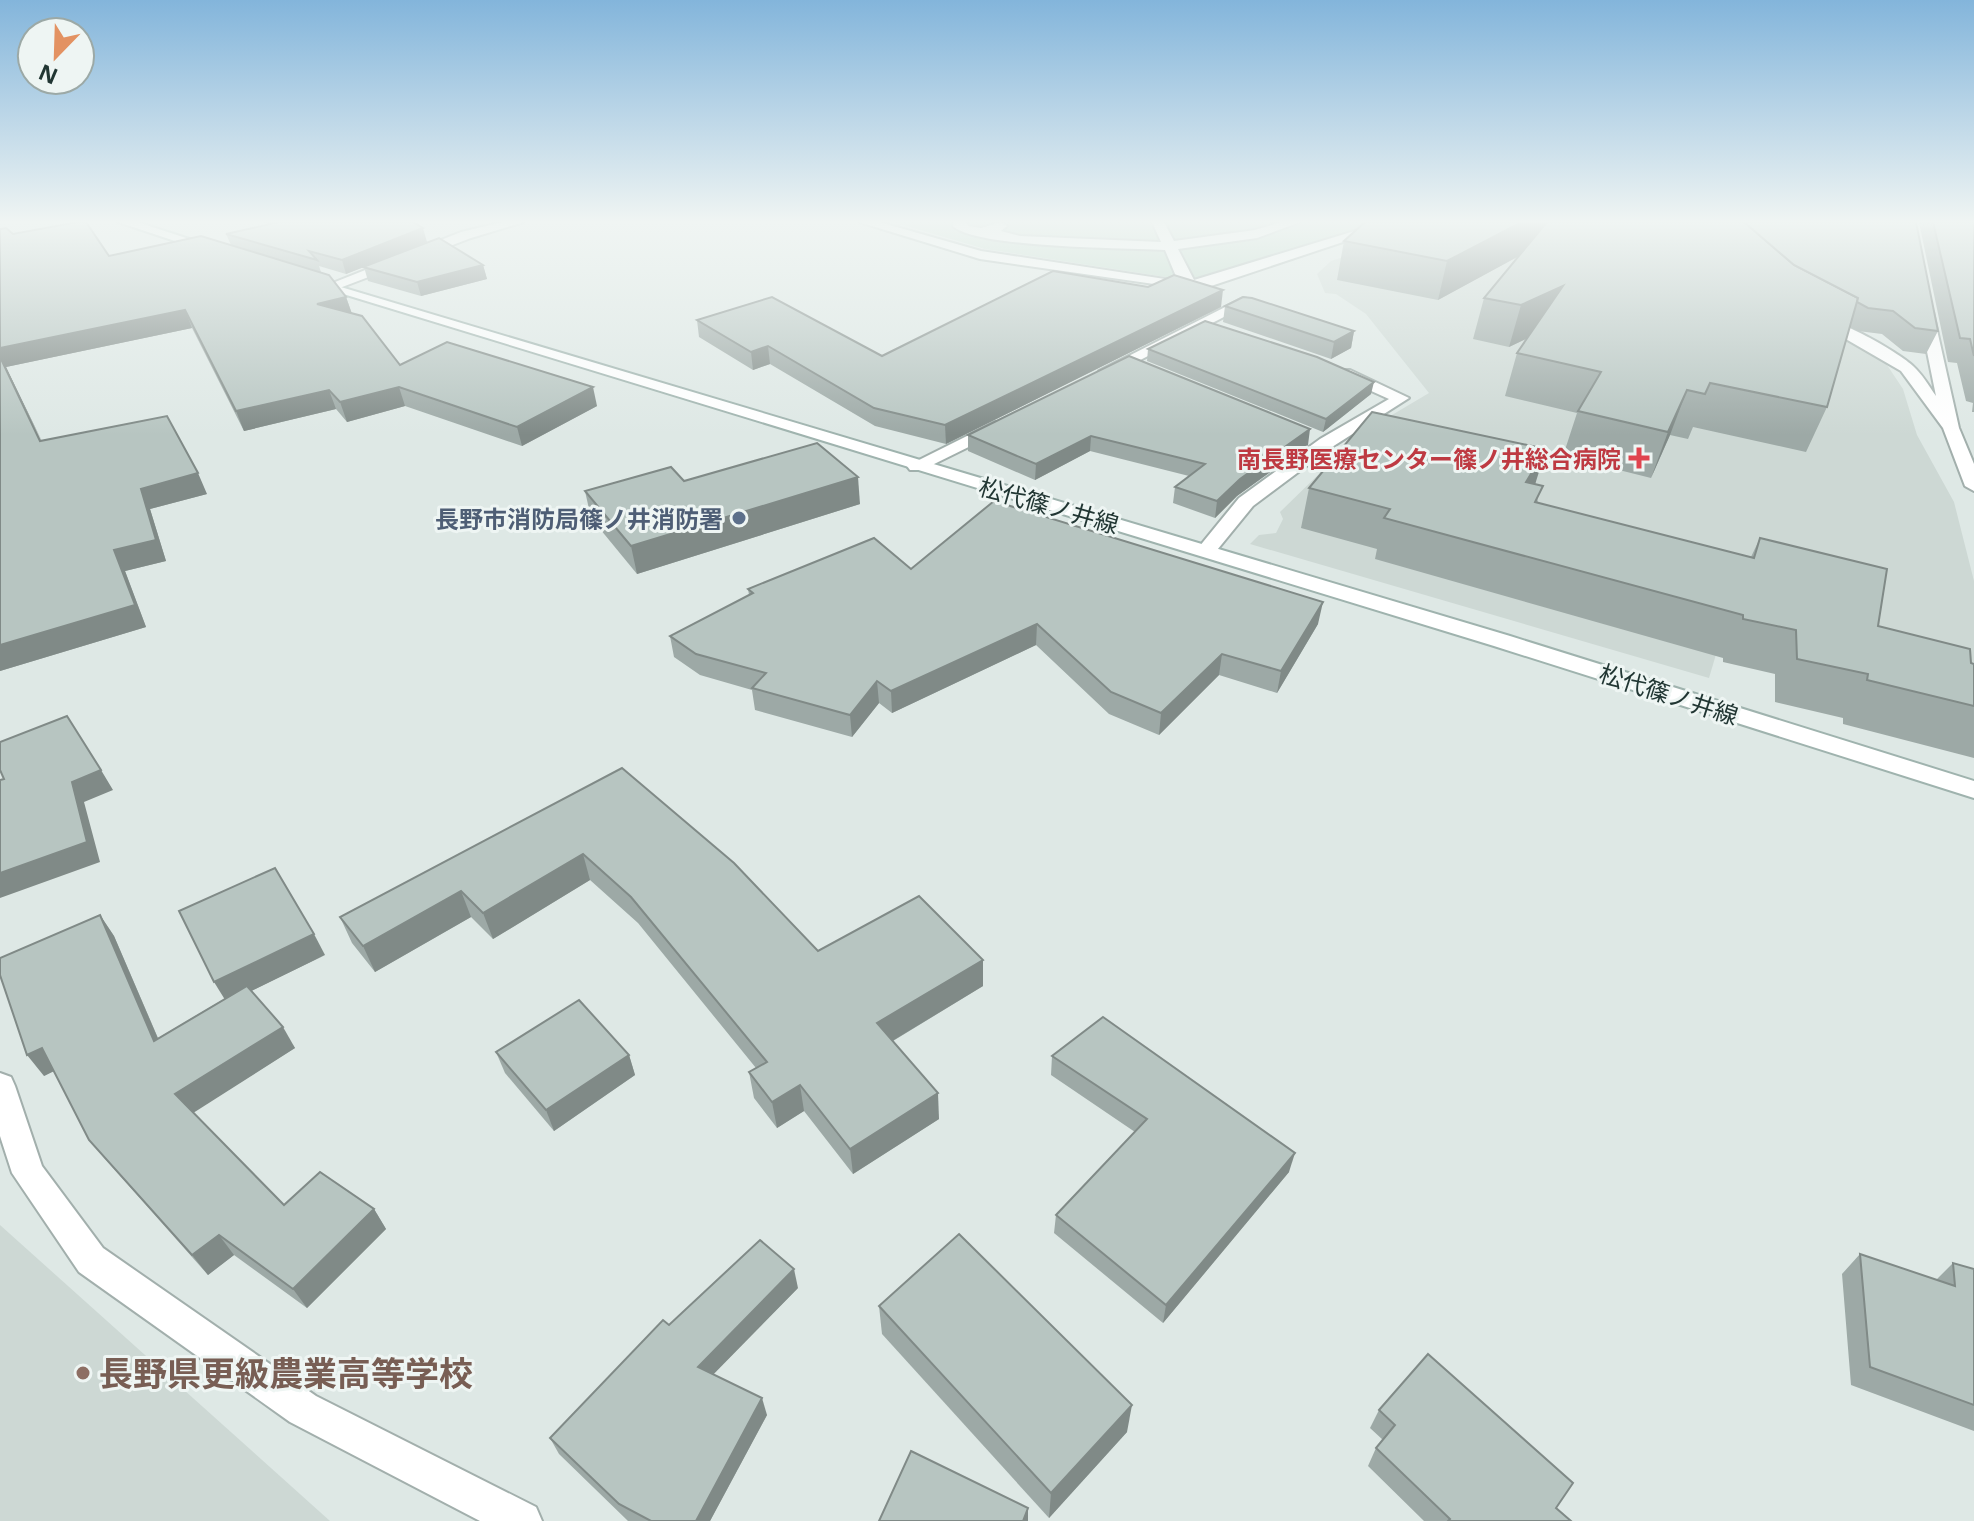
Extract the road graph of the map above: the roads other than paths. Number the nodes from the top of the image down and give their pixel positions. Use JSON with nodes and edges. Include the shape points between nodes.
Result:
{"nodes":[{"id":1,"x":355,"y":293,"type":"edge"},
{"id":2,"x":1223,"y":293,"type":"edge"},
{"id":3,"x":1924,"y":299,"type":"edge"},
{"id":4,"x":1810,"y":314,"type":"edge"},
{"id":5,"x":1128,"y":361,"type":"junction"},
{"id":6,"x":1334,"y":368,"type":"edge"},
{"id":7,"x":1156,"y":373,"type":"edge"},
{"id":8,"x":1085,"y":382,"type":"edge"},
{"id":9,"x":1015,"y":417,"type":"edge"},
{"id":10,"x":1951,"y":428,"type":"junction"},
{"id":11,"x":916,"y":466,"type":"junction"},
{"id":12,"x":1974,"y":486,"type":"edge"},
{"id":13,"x":1206,"y":551,"type":"junction"},
{"id":14,"x":1974,"y":790,"type":"edge"},
{"id":15,"x":0,"y":1086,"type":"edge"},
{"id":16,"x":522,"y":1521,"type":"edge"}],
"edges":[{"from":1,"to":11,"type":"street","name":"松代篠ノ井線"},
{"from":2,"to":5,"type":"street","via":[[1248,301],[1213,327]]},
{"from":3,"to":10,"type":"street"},
{"from":4,"to":10,"type":"street","via":[[1907,368]]},
{"from":5,"to":7,"type":"street"},
{"from":5,"to":8,"type":"street"},
{"from":6,"to":13,"type":"street","via":[[1401,398],[1319,440],[1246,502]]},
{"from":9,"to":11,"type":"street"},
{"from":10,"to":12,"type":"street"},
{"from":11,"to":13,"type":"street","name":"松代篠ノ井線"},
{"from":13,"to":14,"type":"street","name":"松代篠ノ井線"},
{"from":15,"to":16,"type":"street","via":[[28,1173],[91,1260],[303,1409]]}]}
